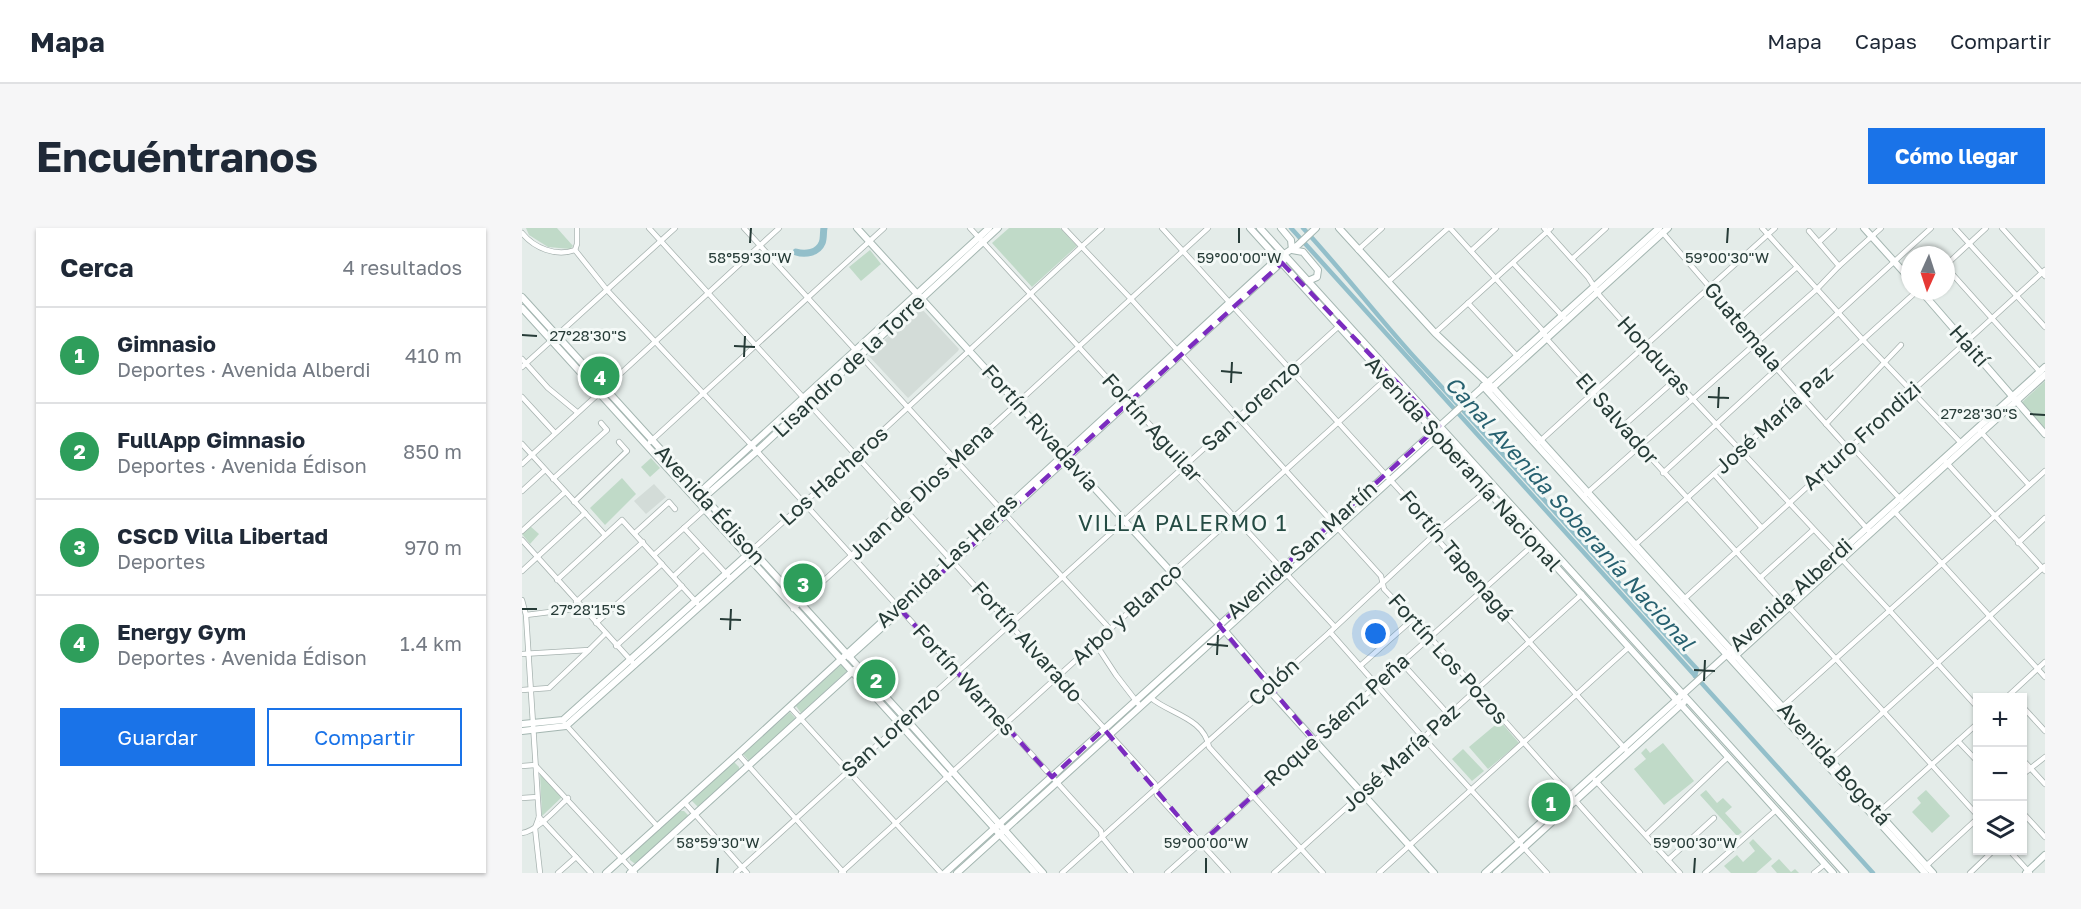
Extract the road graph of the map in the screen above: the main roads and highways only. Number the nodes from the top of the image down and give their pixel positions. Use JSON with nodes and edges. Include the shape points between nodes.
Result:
{"nodes":[{"id":1,"x":857,"y":228,"type":"edge"},
{"id":2,"x":989,"y":228,"type":"edge"},
{"id":3,"x":998,"y":228,"type":"edge"},
{"id":4,"x":1250,"y":228,"type":"edge"},
{"id":5,"x":1281,"y":228,"type":"edge"},
{"id":6,"x":1316,"y":228,"type":"edge"},
{"id":7,"x":1339,"y":228,"type":"edge"},
{"id":8,"x":1864,"y":228,"type":"edge"},
{"id":9,"x":1661,"y":229,"type":"edge"},
{"id":10,"x":1262,"y":230,"type":"edge"},
{"id":11,"x":981,"y":240,"type":"junction"},
{"id":12,"x":1285,"y":256,"type":"junction"},
{"id":13,"x":1901,"y":269,"type":"edge"},
{"id":14,"x":1308,"y":280,"type":"junction"},
{"id":15,"x":916,"y":293,"type":"junction"},
{"id":16,"x":522,"y":297,"type":"edge"},
{"id":17,"x":922,"y":299,"type":"junction"},
{"id":18,"x":1927,"y":300,"type":"edge"},
{"id":19,"x":522,"y":308,"type":"edge"},
{"id":20,"x":1342,"y":328,"type":"junction"},
{"id":21,"x":857,"y":352,"type":"junction"},
{"id":22,"x":1376,"y":357,"type":"junction"},
{"id":23,"x":2043,"y":373,"type":"edge"},
{"id":24,"x":1487,"y":386,"type":"junction"},
{"id":25,"x":2015,"y":399,"type":"junction"},
{"id":26,"x":806,"y":400,"type":"junction"},
{"id":27,"x":1441,"y":429,"type":"junction"},
{"id":28,"x":1435,"y":434,"type":"junction"},
{"id":29,"x":2045,"y":434,"type":"edge"},
{"id":30,"x":1066,"y":457,"type":"junction"},
{"id":31,"x":699,"y":498,"type":"junction"},
{"id":32,"x":751,"y":556,"type":"junction"},
{"id":33,"x":1283,"y":572,"type":"junction"},
{"id":34,"x":1219,"y":625,"type":"junction"},
{"id":35,"x":1225,"y":631,"type":"junction"},
{"id":36,"x":848,"y":655,"type":"junction"},
{"id":37,"x":1729,"y":655,"type":"junction"},
{"id":38,"x":841,"y":660,"type":"junction"},
{"id":39,"x":858,"y":666,"type":"junction"},
{"id":40,"x":852,"y":672,"type":"junction"},
{"id":41,"x":1683,"y":698,"type":"junction"},
{"id":42,"x":1138,"y":704,"type":"junction"},
{"id":43,"x":522,"y":724,"type":"edge"},
{"id":44,"x":534,"y":727,"type":"junction"},
{"id":45,"x":522,"y":731,"type":"edge"},
{"id":46,"x":950,"y":774,"type":"junction"},
{"id":47,"x":999,"y":830,"type":"junction"},
{"id":48,"x":1522,"y":845,"type":"junction"},
{"id":49,"x":2045,"y":855,"type":"edge"},
{"id":50,"x":1924,"y":869,"type":"edge"},
{"id":51,"x":633,"y":872,"type":"edge"},
{"id":52,"x":2028,"y":872,"type":"edge"},
{"id":53,"x":606,"y":873,"type":"edge"},
{"id":54,"x":945,"y":873,"type":"edge"},
{"id":55,"x":957,"y":873,"type":"edge"},
{"id":56,"x":1035,"y":873,"type":"edge"},
{"id":57,"x":1043,"y":873,"type":"edge"},
{"id":58,"x":1434,"y":873,"type":"edge"},
{"id":59,"x":1485,"y":873,"type":"edge"},
{"id":60,"x":1496,"y":873,"type":"edge"},
{"id":61,"x":1833,"y":873,"type":"edge"},
{"id":62,"x":1845,"y":873,"type":"edge"},
{"id":63,"x":1933,"y":873,"type":"edge"}],
"edges":[{"from":1,"to":15,"type":"main road","name":"Fortín Rivadavia"},
{"from":2,"to":11,"type":"main road","name":"Lisandro de la Torre"},
{"from":3,"to":11,"type":"main road","name":"Lisandro de la Torre"},
{"from":4,"to":12,"type":"main road","name":"Avenida Soberanía Nacional"},
{"from":5,"to":12,"type":"main road","via":[[1291,240]]},
{"from":6,"to":12,"type":"main road","name":"Avenida Las Heras"},
{"from":7,"to":24,"type":"main road","name":"Avenida Bogotá"},
{"from":8,"to":13,"type":"main road"},
{"from":9,"to":24,"type":"main road","name":"Avenida San Martín"},
{"from":10,"to":12,"type":"main road","name":"Avenida Soberanía Nacional"},
{"from":11,"to":15,"type":"main road","name":"Lisandro de la Torre"},
{"from":11,"to":17,"type":"main road","name":"Lisandro de la Torre"},
{"from":12,"to":14,"type":"main road","name":"Avenida Soberanía Nacional"},
{"from":12,"to":14,"type":"main road","via":[[1303,252],[1318,270],[1317,277]]},
{"from":12,"to":20,"type":"main road","name":"Avenida Soberanía Nacional"},
{"from":12,"to":30,"type":"main road","name":"Avenida Las Heras"},
{"from":14,"to":22,"type":"main road","name":"Avenida Soberanía Nacional"},
{"from":15,"to":17,"type":"main road","name":"Fortín Rivadavia"},
{"from":15,"to":21,"type":"main road","name":"Lisandro de la Torre"},
{"from":16,"to":31,"type":"main road","name":"Avenida Édison","via":[[652,440]]},
{"from":17,"to":21,"type":"main road","name":"Lisandro de la Torre"},
{"from":17,"to":30,"type":"main road","name":"Fortín Rivadavia"},
{"from":18,"to":25,"type":"main road","name":"Haití"},
{"from":19,"to":31,"type":"main road","name":"Avenida Édison"},
{"from":20,"to":22,"type":"main road"},
{"from":20,"to":28,"type":"main road","name":"Avenida Soberanía Nacional"},
{"from":21,"to":26,"type":"main road","name":"Lisandro de la Torre"},
{"from":22,"to":27,"type":"main road","name":"Avenida Soberanía Nacional"},
{"from":23,"to":25,"type":"main road","name":"Avenida Alberdi"},
{"from":24,"to":27,"type":"main road","name":"Avenida San Martín","via":[[1452,414]]},
{"from":24,"to":37,"type":"main road","name":"Avenida Bogotá"},
{"from":25,"to":29,"type":"main road","name":"Haití"},
{"from":25,"to":37,"type":"main road","name":"Avenida Alberdi"},
{"from":26,"to":31,"type":"main road","name":"Lisandro de la Torre","via":[[757,451]]},
{"from":26,"to":31,"type":"main road","name":"Lisandro de la Torre","via":[[750,445]]},
{"from":27,"to":28,"type":"main road","name":"Avenida San Martín"},
{"from":27,"to":41,"type":"main road","name":"Avenida Soberanía Nacional","via":[[1591,591]]},
{"from":28,"to":33,"type":"main road","name":"Avenida San Martín"},
{"from":28,"to":41,"type":"main road","name":"Avenida Soberanía Nacional","via":[[1629,647]]},
{"from":30,"to":34,"type":"main road","name":"Fortín Rivadavia"},
{"from":30,"to":36,"type":"main road","name":"Avenida Las Heras"},
{"from":31,"to":32,"type":"main road","name":"Avenida Édison"},
{"from":31,"to":32,"type":"main road","name":"Avenida Édison","via":[[705,510]]},
{"from":32,"to":36,"type":"main road","name":"Avenida Édison"},
{"from":32,"to":38,"type":"main road","name":"Avenida Édison"},
{"from":32,"to":44,"type":"main road","name":"Los Hacheros","via":[[565,723]]},
{"from":33,"to":34,"type":"main road","name":"Avenida San Martín"},
{"from":33,"to":35,"type":"main road","name":"Avenida San Martín"},
{"from":34,"to":35,"type":"main road","name":"Fortín Rivadavia"},
{"from":34,"to":42,"type":"main road","name":"Avenida San Martín"},
{"from":35,"to":42,"type":"main road","name":"Avenida San Martín","via":[[1151,698]]},
{"from":35,"to":58,"type":"main road","name":"Fortín Rivadavia","via":[[1268,681],[1270,691]]},
{"from":36,"to":38,"type":"main road","name":"Avenida Las Heras"},
{"from":36,"to":39,"type":"main road","name":"Avenida Édison"},
{"from":37,"to":41,"type":"main road","name":"Avenida Alberdi","via":[[1701,676]]},
{"from":37,"to":50,"type":"main road","name":"Avenida Bogotá"},
{"from":38,"to":40,"type":"main road","name":"Avenida Édison"},
{"from":38,"to":53,"type":"main road","name":"Avenida Las Heras"},
{"from":39,"to":40,"type":"main road"},
{"from":39,"to":46,"type":"main road","name":"Avenida Édison"},
{"from":40,"to":46,"type":"main road","name":"Avenida Édison"},
{"from":40,"to":51,"type":"main road"},
{"from":41,"to":48,"type":"main road","name":"Avenida Alberdi"},
{"from":41,"to":61,"type":"main road","via":[[1728,757]]},
{"from":41,"to":62,"type":"main road"},
{"from":42,"to":47,"type":"main road","name":"Avenida San Martín"},
{"from":43,"to":44,"type":"main road"},
{"from":44,"to":45,"type":"main road"},
{"from":46,"to":47,"type":"main road","name":"Avenida Édison"},
{"from":47,"to":54,"type":"main road","name":"Avenida San Martín"},
{"from":47,"to":55,"type":"main road","name":"Avenida San Martín"},
{"from":47,"to":56,"type":"main road","name":"Avenida Édison"},
{"from":47,"to":57,"type":"main road","name":"Avenida Édison"},
{"from":48,"to":59,"type":"main road","name":"Avenida Alberdi"},
{"from":48,"to":60,"type":"main road","name":"Avenida Alberdi"},
{"from":49,"to":52,"type":"main road"},
{"from":50,"to":63,"type":"main road","name":"Avenida Bogotá"}]}
